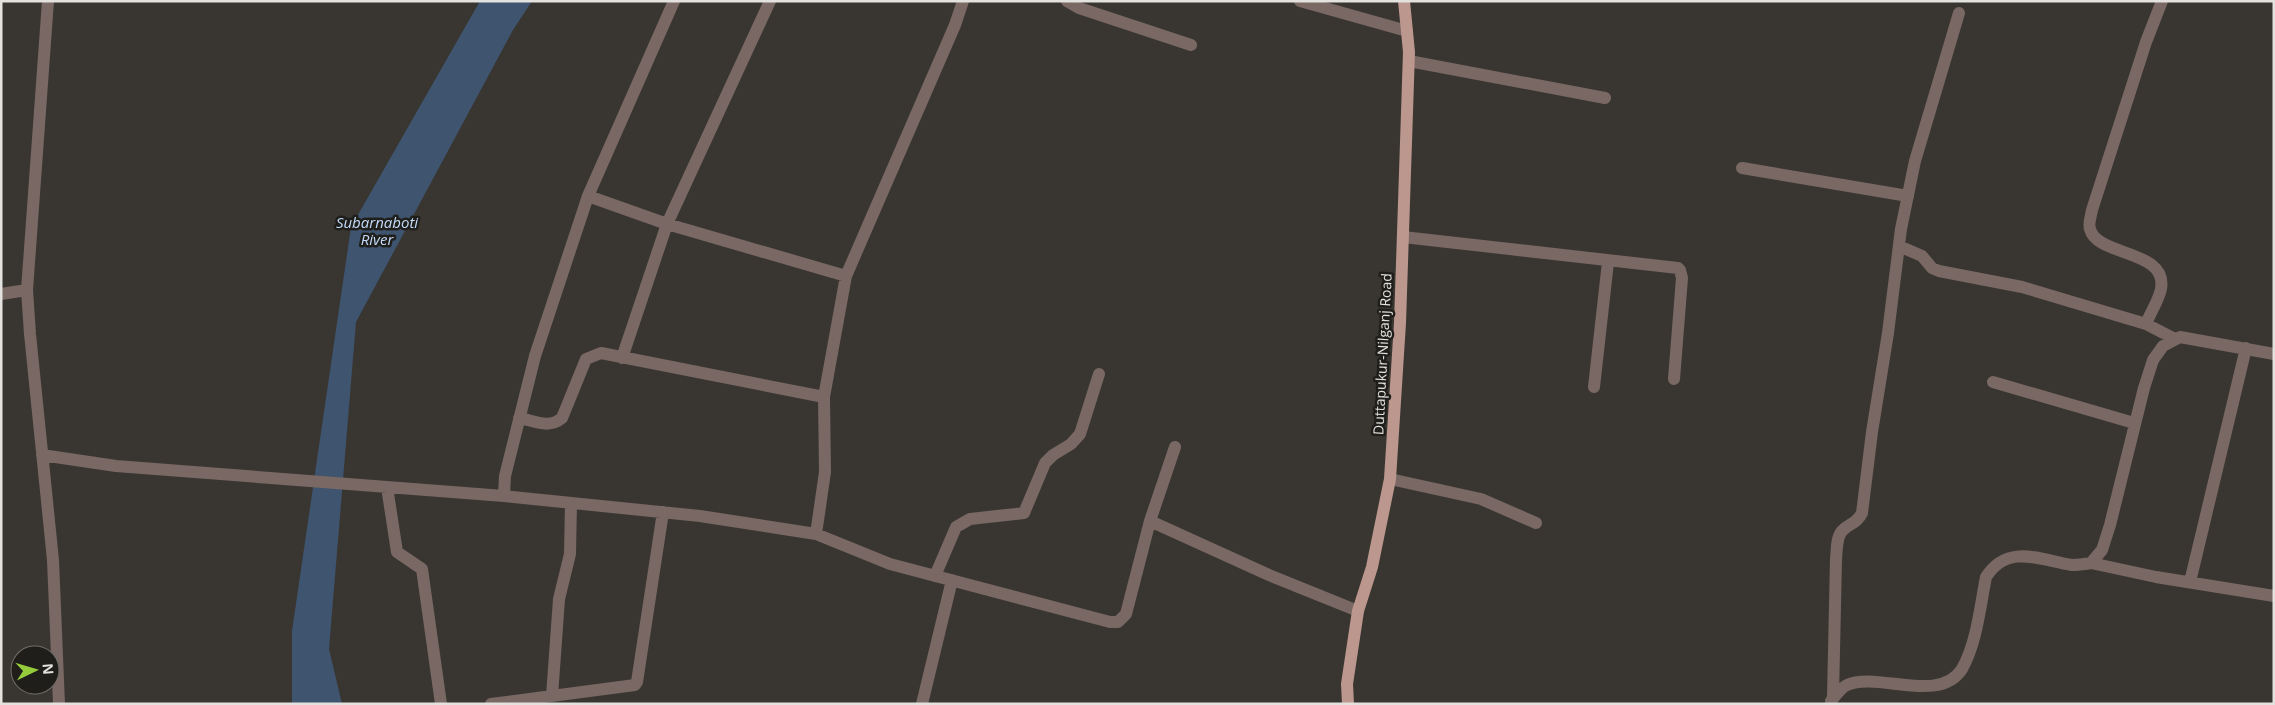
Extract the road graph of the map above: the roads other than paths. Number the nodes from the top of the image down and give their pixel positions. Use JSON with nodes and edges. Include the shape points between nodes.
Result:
{"nodes":[{"id":1,"x":48,"y":1,"type":"edge"},
{"id":2,"x":674,"y":1,"type":"edge"},
{"id":3,"x":770,"y":1,"type":"edge"},
{"id":4,"x":963,"y":1,"type":"edge"},
{"id":5,"x":1067,"y":1,"type":"edge"},
{"id":6,"x":1300,"y":1,"type":"edge"},
{"id":7,"x":1404,"y":1,"type":"edge"},
{"id":8,"x":2162,"y":1,"type":"edge"},
{"id":9,"x":1959,"y":13,"type":"dead end"},
{"id":10,"x":1407,"y":31,"type":"junction"},
{"id":11,"x":1191,"y":44,"type":"dead end"},
{"id":12,"x":1408,"y":61,"type":"junction"},
{"id":13,"x":1605,"y":98,"type":"dead end"},
{"id":14,"x":1742,"y":168,"type":"dead end"},
{"id":15,"x":588,"y":196,"type":"junction"},
{"id":16,"x":1908,"y":196,"type":"junction"},
{"id":17,"x":667,"y":224,"type":"junction"},
{"id":18,"x":1403,"y":237,"type":"junction"},
{"id":19,"x":1899,"y":246,"type":"junction"},
{"id":20,"x":1608,"y":262,"type":"junction"},
{"id":21,"x":846,"y":276,"type":"junction"},
{"id":22,"x":27,"y":290,"type":"junction"},
{"id":23,"x":1,"y":294,"type":"edge"},
{"id":24,"x":2146,"y":324,"type":"junction"},
{"id":25,"x":2174,"y":340,"type":"junction"},
{"id":26,"x":2246,"y":348,"type":"junction"},
{"id":27,"x":2274,"y":354,"type":"edge"},
{"id":28,"x":622,"y":358,"type":"junction"},
{"id":29,"x":1099,"y":374,"type":"dead end"},
{"id":30,"x":1674,"y":379,"type":"dead end"},
{"id":31,"x":1994,"y":382,"type":"dead end"},
{"id":32,"x":1594,"y":387,"type":"dead end"},
{"id":33,"x":824,"y":397,"type":"junction"},
{"id":34,"x":519,"y":418,"type":"junction"},
{"id":35,"x":2134,"y":423,"type":"junction"},
{"id":36,"x":1175,"y":447,"type":"dead end"},
{"id":37,"x":42,"y":455,"type":"junction"},
{"id":38,"x":1390,"y":479,"type":"junction"},
{"id":39,"x":387,"y":487,"type":"junction"},
{"id":40,"x":504,"y":496,"type":"junction"},
{"id":41,"x":571,"y":503,"type":"junction"},
{"id":42,"x":663,"y":512,"type":"junction"},
{"id":43,"x":1150,"y":521,"type":"junction"},
{"id":44,"x":1536,"y":524,"type":"dead end"},
{"id":45,"x":816,"y":534,"type":"junction"},
{"id":46,"x":2091,"y":563,"type":"junction"},
{"id":47,"x":935,"y":576,"type":"junction"},
{"id":48,"x":952,"y":580,"type":"junction"},
{"id":49,"x":2190,"y":582,"type":"junction"},
{"id":50,"x":2274,"y":596,"type":"edge"},
{"id":51,"x":1358,"y":611,"type":"junction"},
{"id":52,"x":552,"y":696,"type":"junction"},
{"id":53,"x":1832,"y":701,"type":"edge"},
{"id":54,"x":59,"y":704,"type":"edge"},
{"id":55,"x":441,"y":704,"type":"edge"},
{"id":56,"x":491,"y":704,"type":"edge"},
{"id":57,"x":922,"y":704,"type":"edge"},
{"id":58,"x":1348,"y":704,"type":"edge"}],
"edges":[{"from":1,"to":22,"type":"street"},
{"from":2,"to":15,"type":"street"},
{"from":3,"to":17,"type":"street"},
{"from":4,"to":21,"type":"street"},
{"from":5,"to":11,"type":"street","via":[[1079,8]]},
{"from":6,"to":10,"type":"street"},
{"from":7,"to":10,"type":"main road","name":"Duttapukur-Nilganj Road"},
{"from":8,"to":24,"type":"street","via":[[2092,210],[2089,228],[2096,240],[2157,270],[2161,289]]},
{"from":9,"to":16,"type":"street","via":[[1915,161]]},
{"from":10,"to":12,"type":"main road","name":"Duttapukur-Nilganj Road"},
{"from":12,"to":13,"type":"street"},
{"from":12,"to":18,"type":"main road","name":"Duttapukur-Nilganj Road"},
{"from":14,"to":16,"type":"street"},
{"from":15,"to":17,"type":"street"},
{"from":15,"to":34,"type":"street","via":[[534,356]]},
{"from":16,"to":19,"type":"street"},
{"from":17,"to":21,"type":"street"},
{"from":17,"to":28,"type":"street"},
{"from":18,"to":20,"type":"street"},
{"from":18,"to":38,"type":"main road","name":"Duttapukur-Nilganj Road"},
{"from":19,"to":24,"type":"street","via":[[1922,256],[1939,271],[2022,287]]},
{"from":19,"to":53,"type":"street","via":[[1862,513],[1858,522],[1843,530],[1838,539]]},
{"from":20,"to":30,"type":"street","via":[[1671,266],[1680,270]]},
{"from":20,"to":32,"type":"street"},
{"from":21,"to":33,"type":"street"},
{"from":22,"to":23,"type":"street"},
{"from":22,"to":37,"type":"street"},
{"from":24,"to":25,"type":"street"},
{"from":25,"to":26,"type":"street","via":[[2192,338]]},
{"from":25,"to":35,"type":"street","via":[[2164,346],[2153,360]]},
{"from":26,"to":27,"type":"street"},
{"from":26,"to":49,"type":"street"},
{"from":28,"to":33,"type":"street"},
{"from":28,"to":34,"type":"street","via":[[600,353],[586,359],[562,418],[556,423],[548,425]]},
{"from":29,"to":47,"type":"street","via":[[1080,434],[1045,463],[1024,513],[961,522]]},
{"from":31,"to":35,"type":"street"},
{"from":33,"to":45,"type":"street","via":[[825,472]]},
{"from":34,"to":40,"type":"street","via":[[505,476]]},
{"from":35,"to":46,"type":"street","via":[[2110,525],[2102,550]]},
{"from":36,"to":43,"type":"street"},
{"from":37,"to":39,"type":"street","via":[[116,466]]},
{"from":37,"to":54,"type":"street","via":[[53,560]]},
{"from":38,"to":44,"type":"street","via":[[1481,499]]},
{"from":38,"to":51,"type":"main road","name":"Duttapukur-Nilganj Road","via":[[1372,567]]},
{"from":39,"to":40,"type":"street"},
{"from":39,"to":55,"type":"street","via":[[397,552],[422,569]]},
{"from":40,"to":41,"type":"street"},
{"from":41,"to":42,"type":"street"},
{"from":41,"to":52,"type":"street","via":[[570,554],[560,599]]},
{"from":42,"to":45,"type":"street"},
{"from":42,"to":52,"type":"street","via":[[637,682],[635,685]]},
{"from":43,"to":48,"type":"street","via":[[1126,614],[1118,622]]},
{"from":43,"to":51,"type":"street"},
{"from":45,"to":47,"type":"street","via":[[890,564]]},
{"from":46,"to":49,"type":"street"},
{"from":46,"to":53,"type":"street","via":[[2074,565],[2026,555],[2003,560],[1986,577],[1971,648],[1962,670],[1952,682],[1936,687],[1911,688],[1861,682],[1847,685]]},
{"from":47,"to":48,"type":"street"},
{"from":48,"to":57,"type":"street"},
{"from":49,"to":50,"type":"street"},
{"from":51,"to":58,"type":"main road","name":"Duttapukur-Nilganj Road","via":[[1347,684]]},
{"from":52,"to":56,"type":"street"}]}
